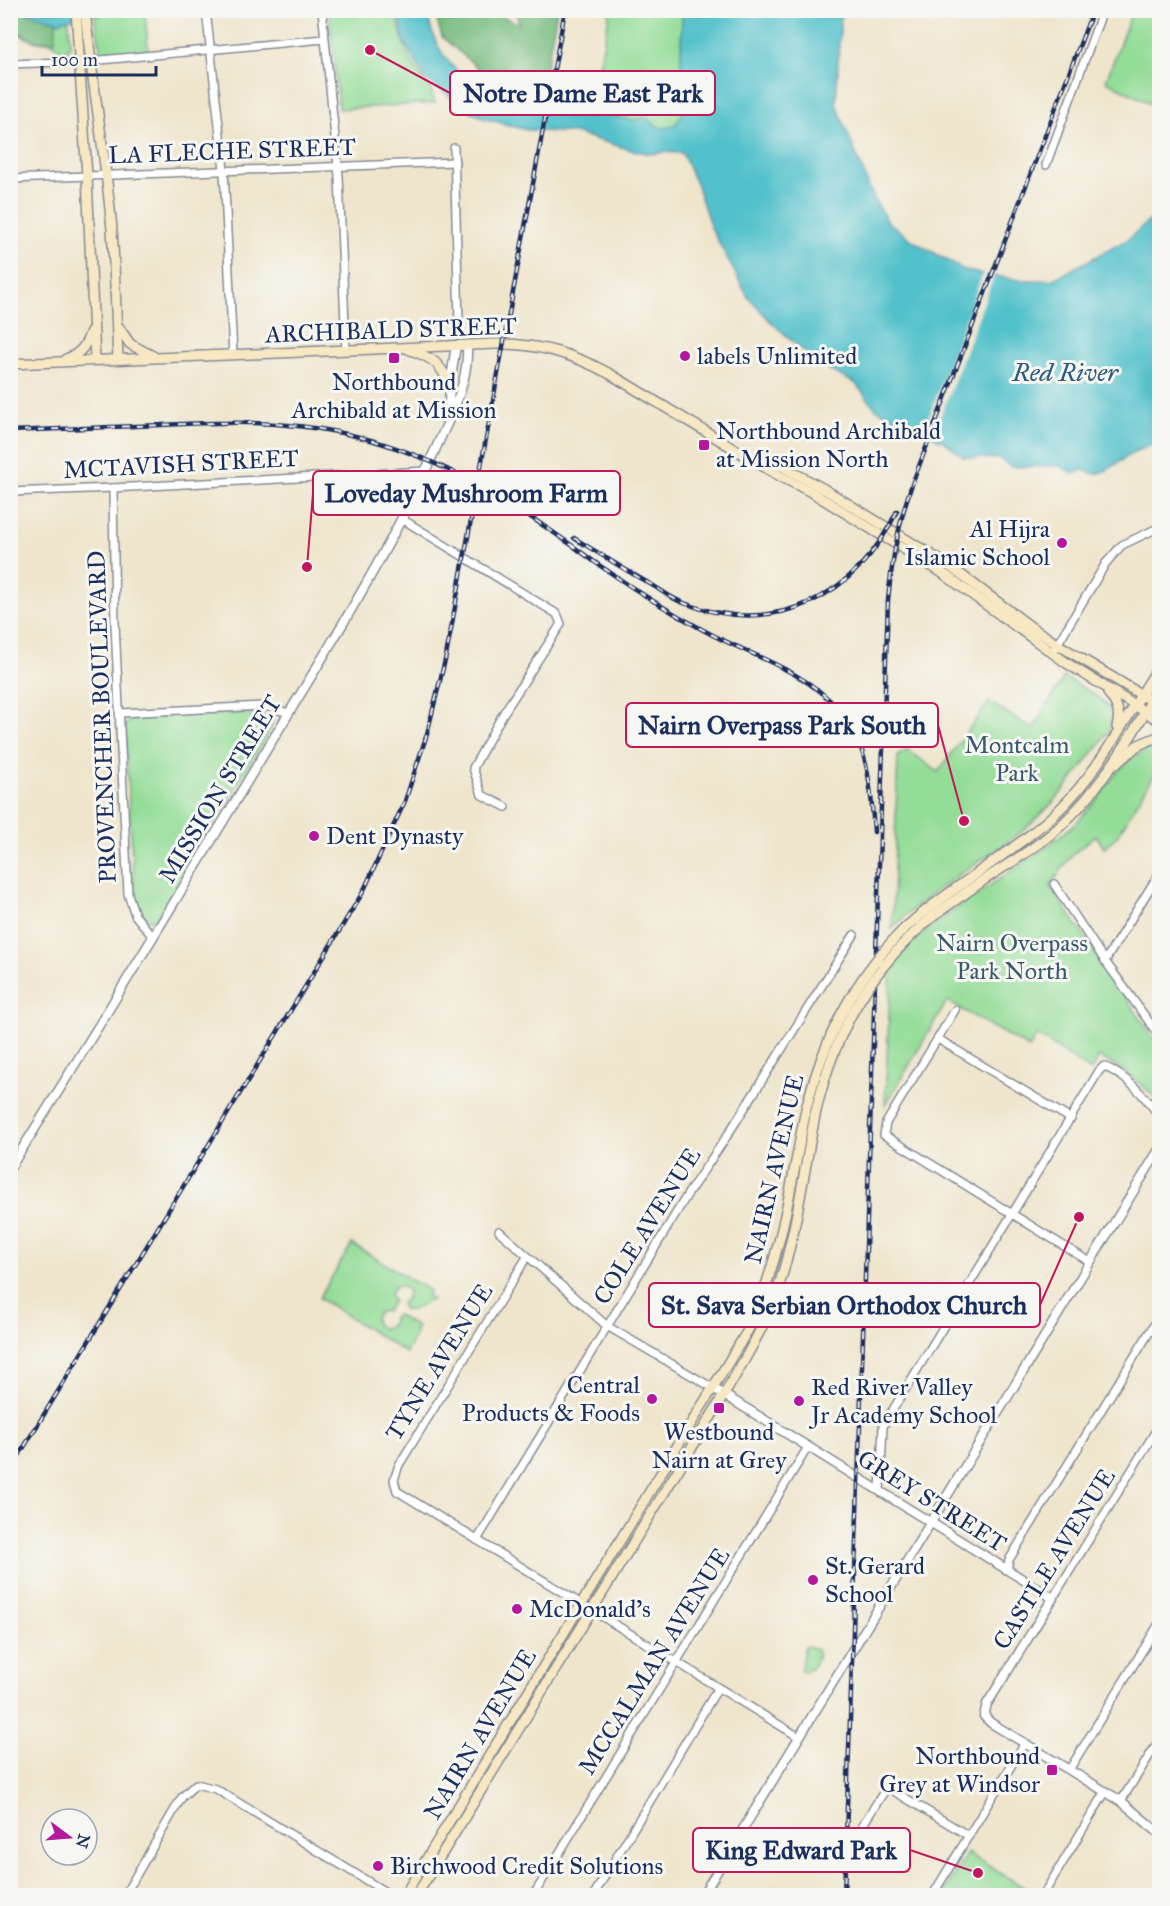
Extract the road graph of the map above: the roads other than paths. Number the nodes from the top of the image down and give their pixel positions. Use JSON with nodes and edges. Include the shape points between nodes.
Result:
{"nodes":[{"id":1,"x":76,"y":10,"type":"edge"},
{"id":2,"x":85,"y":10,"type":"edge"},
{"id":3,"x":206,"y":10,"type":"edge"},
{"id":4,"x":322,"y":10,"type":"edge"},
{"id":5,"x":1103,"y":10,"type":"edge"},
{"id":6,"x":324,"y":39,"type":"junction"},
{"id":7,"x":83,"y":42,"type":"junction"},
{"id":8,"x":210,"y":50,"type":"junction"},
{"id":9,"x":85,"y":62,"type":"junction"},
{"id":10,"x":10,"y":64,"type":"edge"},
{"id":11,"x":454,"y":148,"type":"dead end"},
{"id":12,"x":455,"y":162,"type":"junction"},
{"id":13,"x":1046,"y":165,"type":"dead end"},
{"id":14,"x":337,"y":166,"type":"junction"},
{"id":15,"x":224,"y":170,"type":"junction"},
{"id":16,"x":106,"y":175,"type":"junction"},
{"id":17,"x":87,"y":176,"type":"junction"},
{"id":18,"x":10,"y":179,"type":"edge"},
{"id":19,"x":93,"y":322,"type":"junction"},
{"id":20,"x":459,"y":322,"type":"dead end"},
{"id":21,"x":116,"y":323,"type":"junction"},
{"id":22,"x":456,"y":345,"type":"junction"},
{"id":23,"x":467,"y":345,"type":"junction"},
{"id":24,"x":403,"y":348,"type":"junction"},
{"id":25,"x":346,"y":350,"type":"junction"},
{"id":26,"x":233,"y":355,"type":"junction"},
{"id":27,"x":163,"y":358,"type":"junction"},
{"id":28,"x":118,"y":359,"type":"junction"},
{"id":29,"x":95,"y":360,"type":"junction"},
{"id":30,"x":57,"y":362,"type":"junction"},
{"id":31,"x":10,"y":364,"type":"edge"},
{"id":32,"x":450,"y":385,"type":"junction"},
{"id":33,"x":448,"y":421,"type":"junction"},
{"id":34,"x":426,"y":471,"type":"junction"},
{"id":35,"x":113,"y":488,"type":"junction"},
{"id":36,"x":10,"y":492,"type":"edge"},
{"id":37,"x":402,"y":519,"type":"junction"},
{"id":38,"x":1160,"y":527,"type":"edge"},
{"id":39,"x":1054,"y":649,"type":"junction"},
{"id":40,"x":1160,"y":665,"type":"edge"},
{"id":41,"x":1103,"y":686,"type":"junction"},
{"id":42,"x":1160,"y":686,"type":"edge"},
{"id":43,"x":1141,"y":694,"type":"junction"},
{"id":44,"x":1155,"y":703,"type":"edge"},
{"id":45,"x":1134,"y":705,"type":"junction"},
{"id":46,"x":1145,"y":712,"type":"junction"},
{"id":47,"x":120,"y":713,"type":"junction"},
{"id":48,"x":289,"y":713,"type":"junction"},
{"id":49,"x":1160,"y":721,"type":"edge"},
{"id":50,"x":1160,"y":736,"type":"edge"},
{"id":51,"x":1114,"y":738,"type":"junction"},
{"id":52,"x":1109,"y":771,"type":"junction"},
{"id":53,"x":506,"y":807,"type":"dead end"},
{"id":54,"x":1160,"y":872,"type":"edge"},
{"id":55,"x":979,"y":878,"type":"junction"},
{"id":56,"x":1054,"y":884,"type":"dead end"},
{"id":57,"x":854,"y":935,"type":"dead end"},
{"id":58,"x":153,"y":937,"type":"junction"},
{"id":59,"x":1105,"y":961,"type":"junction"},
{"id":60,"x":955,"y":1010,"type":"dead end"},
{"id":61,"x":1160,"y":1037,"type":"edge"},
{"id":62,"x":938,"y":1039,"type":"junction"},
{"id":63,"x":811,"y":1110,"type":"junction"},
{"id":64,"x":1160,"y":1117,"type":"edge"},
{"id":65,"x":1071,"y":1119,"type":"junction"},
{"id":66,"x":1160,"y":1148,"type":"edge"},
{"id":67,"x":10,"y":1168,"type":"edge"},
{"id":68,"x":1012,"y":1214,"type":"junction"},
{"id":69,"x":499,"y":1231,"type":"dead end"},
{"id":70,"x":527,"y":1257,"type":"junction"},
{"id":71,"x":1090,"y":1262,"type":"junction"},
{"id":72,"x":1160,"y":1315,"type":"edge"},
{"id":73,"x":607,"y":1326,"type":"junction"},
{"id":74,"x":713,"y":1388,"type":"junction"},
{"id":75,"x":724,"y":1395,"type":"junction"},
{"id":76,"x":1160,"y":1424,"type":"edge"},
{"id":77,"x":808,"y":1447,"type":"junction"},
{"id":78,"x":668,"y":1462,"type":"junction"},
{"id":79,"x":672,"y":1479,"type":"junction"},
{"id":80,"x":880,"y":1491,"type":"junction"},
{"id":81,"x":929,"y":1523,"type":"junction"},
{"id":82,"x":630,"y":1526,"type":"junction"},
{"id":83,"x":639,"y":1534,"type":"junction"},
{"id":84,"x":477,"y":1540,"type":"junction"},
{"id":85,"x":1007,"y":1570,"type":"junction"},
{"id":86,"x":1053,"y":1598,"type":"junction"},
{"id":87,"x":581,"y":1604,"type":"junction"},
{"id":88,"x":592,"y":1611,"type":"junction"},
{"id":89,"x":1160,"y":1622,"type":"edge"},
{"id":90,"x":675,"y":1662,"type":"junction"},
{"id":91,"x":543,"y":1668,"type":"junction"},
{"id":92,"x":552,"y":1675,"type":"junction"},
{"id":93,"x":718,"y":1688,"type":"junction"},
{"id":94,"x":514,"y":1715,"type":"junction"},
{"id":95,"x":518,"y":1732,"type":"junction"},
{"id":96,"x":799,"y":1737,"type":"junction"},
{"id":97,"x":1160,"y":1739,"type":"edge"},
{"id":98,"x":1025,"y":1743,"type":"junction"},
{"id":99,"x":1069,"y":1770,"type":"junction"},
{"id":100,"x":476,"y":1777,"type":"junction"},
{"id":101,"x":485,"y":1783,"type":"junction"},
{"id":102,"x":1106,"y":1791,"type":"junction"},
{"id":103,"x":1121,"y":1801,"type":"junction"},
{"id":104,"x":862,"y":1826,"type":"dead end"},
{"id":105,"x":1160,"y":1834,"type":"edge"},
{"id":106,"x":969,"y":1836,"type":"junction"},
{"id":107,"x":1043,"y":1895,"type":"edge"},
{"id":108,"x":124,"y":1896,"type":"edge"},
{"id":109,"x":392,"y":1896,"type":"edge"},
{"id":110,"x":404,"y":1896,"type":"edge"},
{"id":111,"x":416,"y":1896,"type":"edge"},
{"id":112,"x":533,"y":1896,"type":"edge"},
{"id":113,"x":593,"y":1896,"type":"edge"},
{"id":114,"x":702,"y":1896,"type":"edge"},
{"id":115,"x":932,"y":1896,"type":"edge"}],
"edges":[{"from":1,"to":7,"type":"main road"},
{"from":2,"to":7,"type":"main road"},
{"from":3,"to":8,"type":"street"},
{"from":4,"to":6,"type":"street"},
{"from":5,"to":13,"type":"street"},
{"from":6,"to":8,"type":"street"},
{"from":6,"to":14,"type":"street"},
{"from":7,"to":9,"type":"main road"},
{"from":8,"to":9,"type":"street"},
{"from":8,"to":15,"type":"street"},
{"from":9,"to":10,"type":"street"},
{"from":9,"to":16,"type":"main road"},
{"from":9,"to":17,"type":"main road"},
{"from":11,"to":12,"type":"street"},
{"from":12,"to":14,"type":"street","name":"LA FLECHE STREET"},
{"from":12,"to":20,"type":"street"},
{"from":14,"to":15,"type":"street","name":"LA FLECHE STREET"},
{"from":14,"to":25,"type":"street"},
{"from":15,"to":16,"type":"street","name":"LA FLECHE STREET"},
{"from":15,"to":26,"type":"street"},
{"from":16,"to":17,"type":"street","name":"LA FLECHE STREET"},
{"from":16,"to":21,"type":"main road"},
{"from":17,"to":18,"type":"street","name":"LA FLECHE STREET"},
{"from":17,"to":19,"type":"main road"},
{"from":19,"to":29,"type":"main road"},
{"from":19,"to":30,"type":"main road","via":[[81,352]]},
{"from":21,"to":27,"type":"main road","via":[[134,347]]},
{"from":21,"to":28,"type":"main road"},
{"from":22,"to":23,"type":"main road","name":"ARCHIBALD STREET"},
{"from":22,"to":24,"type":"main road","name":"ARCHIBALD STREET"},
{"from":22,"to":32,"type":"street","name":"MISSION STREET"},
{"from":23,"to":33,"type":"street","name":"MISSION STREET","via":[[461,391]]},
{"from":23,"to":39,"type":"main road","name":"ARCHIBALD STREET","via":[[546,347],[586,361],[744,454],[948,565]]},
{"from":24,"to":25,"type":"main road","name":"ARCHIBALD STREET"},
{"from":24,"to":32,"type":"main road","via":[[433,359]]},
{"from":25,"to":26,"type":"main road","name":"ARCHIBALD STREET"},
{"from":26,"to":27,"type":"main road","name":"ARCHIBALD STREET"},
{"from":27,"to":28,"type":"main road","name":"ARCHIBALD STREET"},
{"from":28,"to":29,"type":"main road","name":"ARCHIBALD STREET"},
{"from":29,"to":30,"type":"main road","name":"ARCHIBALD STREET"},
{"from":30,"to":31,"type":"main road","name":"ARCHIBALD STREET"},
{"from":32,"to":33,"type":"street","name":"MISSION STREET"},
{"from":33,"to":34,"type":"street","name":"MISSION STREET"},
{"from":34,"to":35,"type":"street","name":"MCTAVISH STREET"},
{"from":34,"to":37,"type":"street","name":"MISSION STREET"},
{"from":35,"to":36,"type":"street","name":"MCTAVISH STREET"},
{"from":35,"to":47,"type":"street","name":"PROVENCHER BOULEVARD"},
{"from":37,"to":48,"type":"street","name":"MISSION STREET"},
{"from":37,"to":53,"type":"street","via":[[557,614],[561,624],[472,768],[482,795]]},
{"from":38,"to":39,"type":"street","via":[[1122,545],[1106,563]]},
{"from":39,"to":41,"type":"main road"},
{"from":39,"to":43,"type":"main road"},
{"from":40,"to":43,"type":"main road","name":"NAIRN AVENUE"},
{"from":41,"to":45,"type":"main road"},
{"from":41,"to":51,"type":"main road","via":[[1120,715]]},
{"from":42,"to":44,"type":"main road","name":"NAIRN AVENUE"},
{"from":43,"to":44,"type":"main road"},
{"from":43,"to":45,"type":"main road","name":"NAIRN AVENUE"},
{"from":44,"to":46,"type":"main road","name":"NAIRN AVENUE"},
{"from":45,"to":46,"type":"main road"},
{"from":45,"to":51,"type":"main road","name":"NAIRN AVENUE"},
{"from":46,"to":49,"type":"main road"},
{"from":46,"to":52,"type":"main road","name":"NAIRN AVENUE"},
{"from":47,"to":48,"type":"street","via":[[264,706]]},
{"from":47,"to":58,"type":"street","name":"PROVENCHER BOULEVARD","via":[[128,894],[135,915]]},
{"from":48,"to":58,"type":"street","name":"MISSION STREET"},
{"from":50,"to":52,"type":"main road","via":[[1138,745]]},
{"from":51,"to":55,"type":"main road","name":"NAIRN AVENUE","via":[[1060,808]]},
{"from":52,"to":55,"type":"main road","name":"NAIRN AVENUE","via":[[1055,832]]},
{"from":54,"to":59,"type":"street"},
{"from":55,"to":63,"type":"main road","name":"NAIRN AVENUE","bridge":true,"via":[[911,936],[872,980],[835,1045]]},
{"from":56,"to":59,"type":"street"},
{"from":57,"to":73,"type":"street","name":"COLE AVENUE"},
{"from":58,"to":67,"type":"street","name":"MISSION STREET"},
{"from":59,"to":61,"type":"street"},
{"from":60,"to":62,"type":"street"},
{"from":62,"to":65,"type":"street"},
{"from":62,"to":68,"type":"street","via":[[886,1123],[884,1133]]},
{"from":63,"to":74,"type":"main road","name":"NAIRN AVENUE","via":[[769,1280],[748,1330]]},
{"from":63,"to":75,"type":"main road","name":"NAIRN AVENUE","via":[[792,1234],[778,1287],[759,1334]]},
{"from":64,"to":65,"type":"street","via":[[1140,1090],[1104,1066]]},
{"from":65,"to":68,"type":"street"},
{"from":66,"to":71,"type":"street"},
{"from":68,"to":71,"type":"street"},
{"from":68,"to":80,"type":"street","via":[[883,1426]]},
{"from":69,"to":70,"type":"street","name":"GREY STREET"},
{"from":70,"to":73,"type":"street","name":"GREY STREET"},
{"from":70,"to":84,"type":"street","name":"TYNE AVENUE","via":[[399,1465],[394,1480],[397,1491]]},
{"from":71,"to":81,"type":"street"},
{"from":72,"to":85,"type":"street","via":[[1009,1560]]},
{"from":73,"to":74,"type":"street","name":"GREY STREET"},
{"from":73,"to":84,"type":"street","name":"COLE AVENUE"},
{"from":74,"to":75,"type":"street","name":"GREY STREET"},
{"from":74,"to":78,"type":"main road","name":"NAIRN AVENUE"},
{"from":75,"to":77,"type":"street","name":"GREY STREET"},
{"from":75,"to":79,"type":"main road","name":"NAIRN AVENUE"},
{"from":76,"to":86,"type":"street","name":"CASTLE AVENUE"},
{"from":77,"to":80,"type":"street","name":"GREY STREET"},
{"from":77,"to":90,"type":"street","name":"MCCALMAN AVENUE"},
{"from":78,"to":79,"type":"main road"},
{"from":78,"to":82,"type":"main road","name":"NAIRN AVENUE"},
{"from":79,"to":83,"type":"main road","name":"NAIRN AVENUE"},
{"from":80,"to":81,"type":"street","name":"GREY STREET"},
{"from":81,"to":85,"type":"street","name":"GREY STREET"},
{"from":81,"to":96,"type":"street"},
{"from":82,"to":83,"type":"main road"},
{"from":82,"to":87,"type":"main road","name":"NAIRN AVENUE"},
{"from":83,"to":88,"type":"main road","name":"NAIRN AVENUE"},
{"from":84,"to":87,"type":"street"},
{"from":85,"to":86,"type":"street","name":"GREY STREET"},
{"from":86,"to":98,"type":"street","name":"CASTLE AVENUE","via":[[987,1704],[984,1716]]},
{"from":87,"to":88,"type":"street"},
{"from":87,"to":91,"type":"main road","name":"NAIRN AVENUE"},
{"from":88,"to":90,"type":"street"},
{"from":88,"to":92,"type":"main road","name":"NAIRN AVENUE"},
{"from":89,"to":99,"type":"street"},
{"from":90,"to":93,"type":"street"},
{"from":90,"to":112,"type":"street","name":"MCCALMAN AVENUE"},
{"from":91,"to":92,"type":"main road"},
{"from":91,"to":94,"type":"main road","name":"NAIRN AVENUE"},
{"from":92,"to":95,"type":"main road","name":"NAIRN AVENUE"},
{"from":93,"to":96,"type":"street"},
{"from":93,"to":113,"type":"street"},
{"from":94,"to":95,"type":"main road"},
{"from":94,"to":100,"type":"main road","name":"NAIRN AVENUE"},
{"from":95,"to":101,"type":"main road","name":"NAIRN AVENUE"},
{"from":96,"to":114,"type":"street"},
{"from":97,"to":103,"type":"street"},
{"from":98,"to":99,"type":"street"},
{"from":98,"to":106,"type":"street"},
{"from":99,"to":102,"type":"street"},
{"from":100,"to":101,"type":"main road"},
{"from":100,"to":110,"type":"main road","name":"NAIRN AVENUE"},
{"from":101,"to":111,"type":"main road","name":"NAIRN AVENUE"},
{"from":102,"to":103,"type":"street"},
{"from":102,"to":107,"type":"street"},
{"from":103,"to":105,"type":"street"},
{"from":104,"to":106,"type":"street","via":[[887,1787]]},
{"from":106,"to":115,"type":"street"},
{"from":108,"to":109,"type":"street","via":[[182,1797],[196,1784],[216,1789]]}]}
